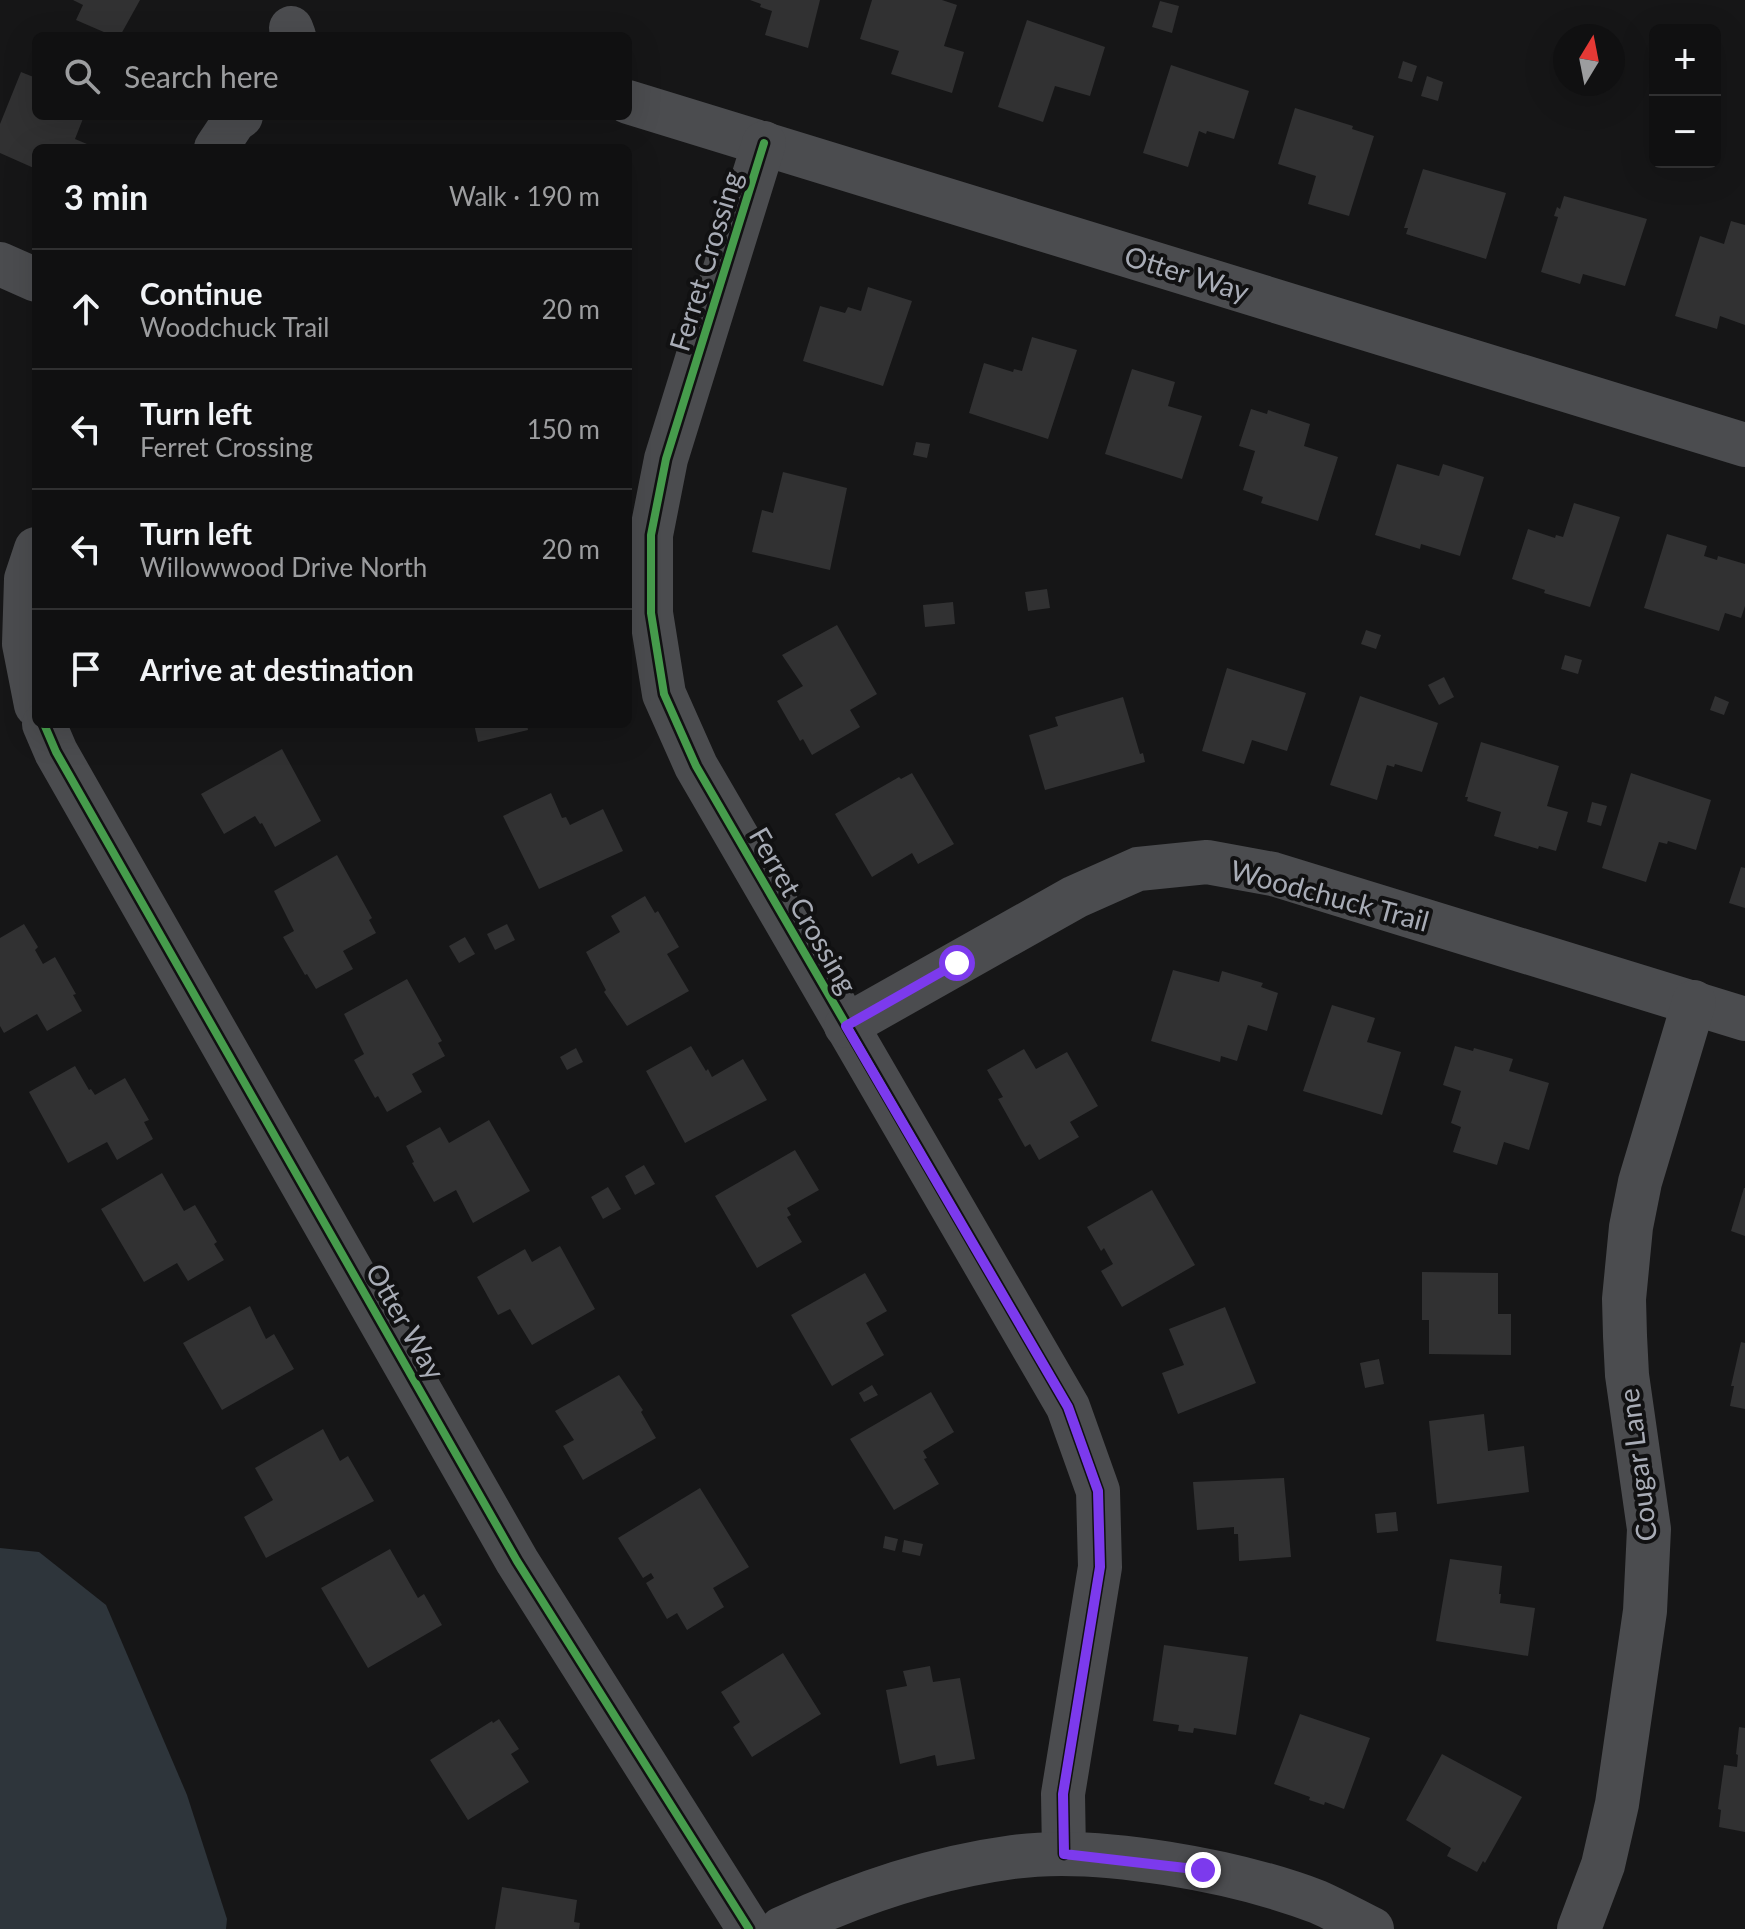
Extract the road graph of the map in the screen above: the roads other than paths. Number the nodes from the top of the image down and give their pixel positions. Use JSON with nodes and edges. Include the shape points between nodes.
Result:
{"nodes":[{"id":1,"x":632,"y":103,"type":"edge"},
{"id":2,"x":235,"y":120,"type":"edge"},
{"id":3,"x":764,"y":143,"type":"junction"},
{"id":4,"x":219,"y":144,"type":"edge"},
{"id":5,"x":0,"y":264,"type":"edge"},
{"id":6,"x":32,"y":278,"type":"edge"},
{"id":7,"x":1745,"y":445,"type":"edge"},
{"id":8,"x":32,"y":561,"type":"edge"},
{"id":9,"x":32,"y":685,"type":"edge"},
{"id":10,"x":46,"y":728,"type":"edge"},
{"id":11,"x":1694,"y":1002,"type":"junction"},
{"id":12,"x":1745,"y":1019,"type":"edge"},
{"id":13,"x":846,"y":1026,"type":"junction"},
{"id":14,"x":1064,"y":1854,"type":"junction"},
{"id":15,"x":749,"y":1929,"type":"edge"},
{"id":16,"x":781,"y":1929,"type":"edge"},
{"id":17,"x":1372,"y":1929,"type":"edge"},
{"id":18,"x":1579,"y":1929,"type":"edge"}],
"edges":[{"from":1,"to":3,"type":"street","name":"Otter Way"},
{"from":2,"to":4,"type":"street"},
{"from":3,"to":7,"type":"street","name":"Otter Way"},
{"from":3,"to":13,"type":"street","name":"Ferret Crossing","via":[[666,459],[651,535],[651,613],[664,694],[696,766]]},
{"from":5,"to":6,"type":"street"},
{"from":8,"to":9,"type":"street","via":[[26,579],[24,644]]},
{"from":10,"to":15,"type":"street","name":"Otter Way","via":[[517,1561]]},
{"from":11,"to":12,"type":"street","name":"Woodchuck Trail"},
{"from":11,"to":13,"type":"street","name":"Woodchuck Trail","via":[[1273,874],[1207,862],[1138,869],[1075,897]]},
{"from":11,"to":18,"type":"street","name":"Cougar Lane","via":[[1631,1227],[1624,1299],[1627,1375],[1649,1529],[1645,1611],[1617,1804],[1603,1865]]},
{"from":13,"to":14,"type":"street","name":"Ferret Crossing","via":[[1068,1407],[1098,1491],[1100,1567],[1063,1794]]},
{"from":14,"to":16,"type":"street","via":[[1015,1857],[920,1875]]},
{"from":14,"to":17,"type":"street","via":[[1222,1873],[1317,1902]]}]}
